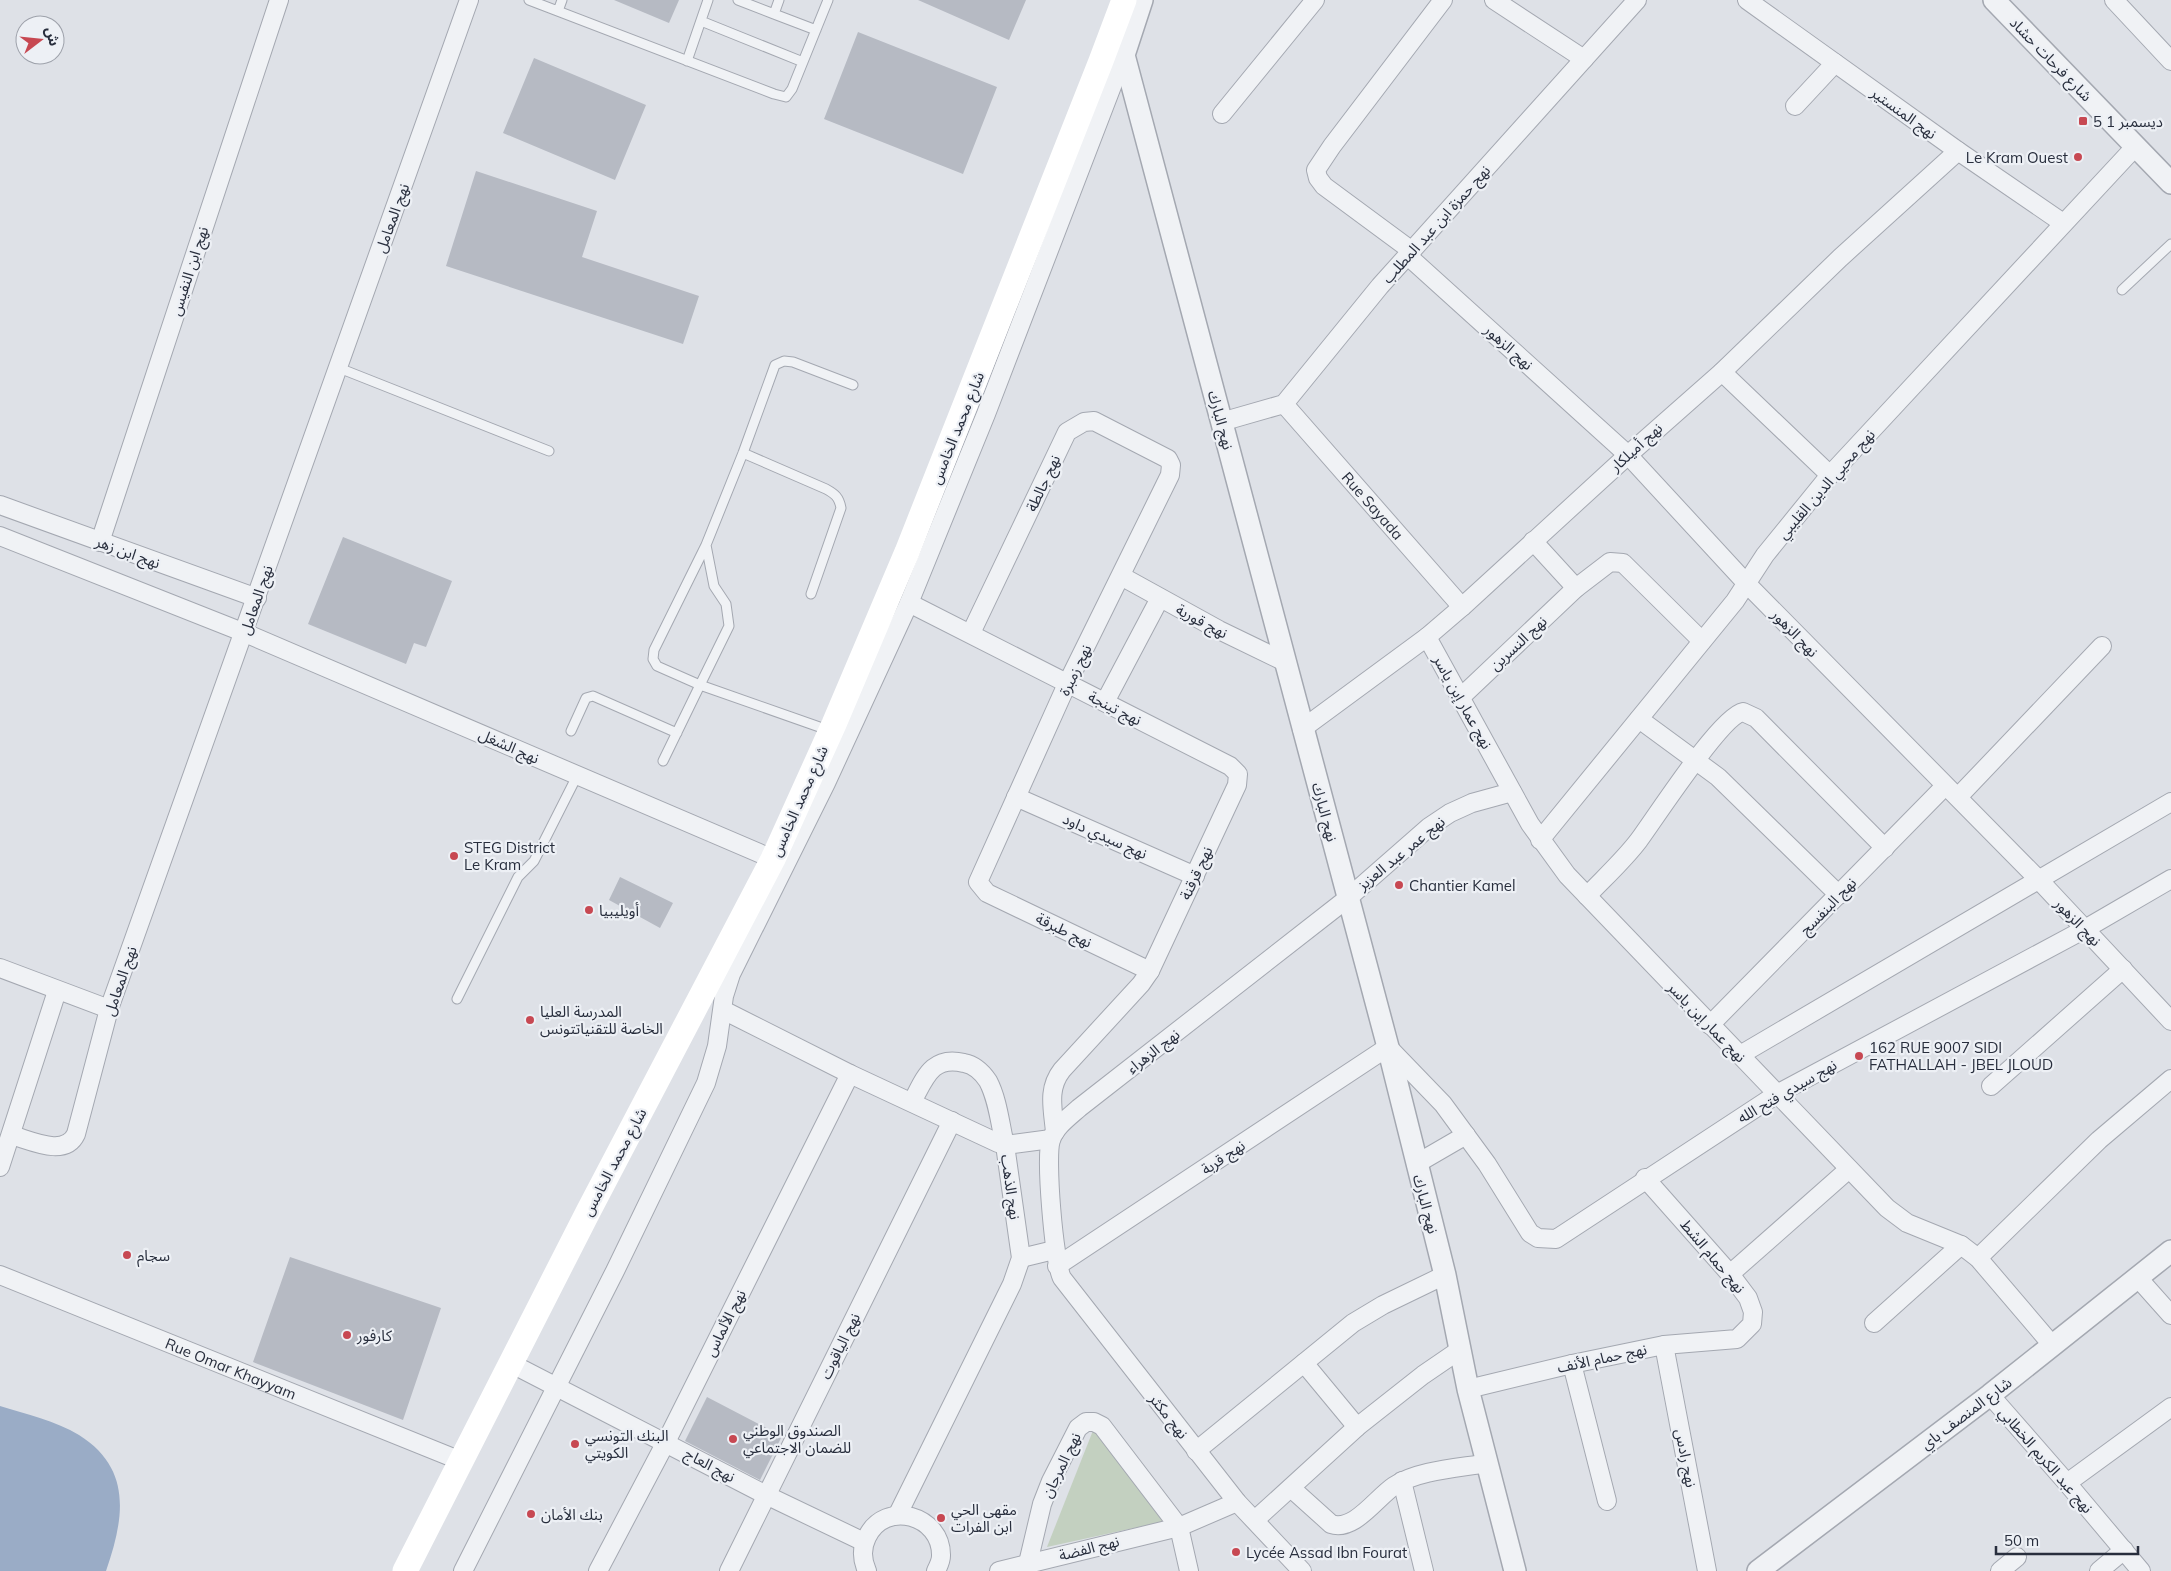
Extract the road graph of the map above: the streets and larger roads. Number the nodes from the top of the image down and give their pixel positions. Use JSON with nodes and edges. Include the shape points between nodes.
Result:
{"nodes":[{"id":1,"x":279,"y":0,"type":"edge"},
{"id":2,"x":470,"y":0,"type":"edge"},
{"id":3,"x":1124,"y":0,"type":"edge"},
{"id":4,"x":1142,"y":0,"type":"edge"},
{"id":5,"x":1315,"y":0,"type":"edge"},
{"id":6,"x":1443,"y":0,"type":"edge"},
{"id":7,"x":1494,"y":0,"type":"edge"},
{"id":8,"x":1637,"y":0,"type":"edge"},
{"id":9,"x":1747,"y":0,"type":"edge"},
{"id":10,"x":1994,"y":0,"type":"edge"},
{"id":11,"x":2114,"y":0,"type":"edge"},
{"id":12,"x":1124,"y":55,"type":"junction"},
{"id":13,"x":1584,"y":59,"type":"junction"},
{"id":14,"x":2171,"y":61,"type":"edge"},
{"id":15,"x":1835,"y":63,"type":"junction"},
{"id":16,"x":1795,"y":106,"type":"dead end"},
{"id":17,"x":1222,"y":114,"type":"dead end"},
{"id":18,"x":2135,"y":147,"type":"junction"},
{"id":19,"x":1958,"y":151,"type":"junction"},
{"id":20,"x":2171,"y":182,"type":"edge"},
{"id":21,"x":2063,"y":223,"type":"junction"},
{"id":22,"x":1410,"y":254,"type":"junction"},
{"id":23,"x":1722,"y":372,"type":"junction"},
{"id":24,"x":1284,"y":404,"type":"junction"},
{"id":25,"x":1221,"y":422,"type":"junction"},
{"id":26,"x":1628,"y":454,"type":"junction"},
{"id":27,"x":1165,"y":456,"type":"joint"},
{"id":28,"x":1830,"y":475,"type":"junction"},
{"id":29,"x":0,"y":505,"type":"edge"},
{"id":30,"x":0,"y":536,"type":"edge"},
{"id":31,"x":100,"y":542,"type":"junction"},
{"id":32,"x":1533,"y":542,"type":"junction"},
{"id":33,"x":1121,"y":576,"type":"junction"},
{"id":34,"x":1747,"y":584,"type":"junction"},
{"id":35,"x":1576,"y":588,"type":"junction"},
{"id":36,"x":257,"y":598,"type":"junction"},
{"id":37,"x":1160,"y":598,"type":"junction"},
{"id":38,"x":909,"y":603,"type":"junction"},
{"id":39,"x":1462,"y":607,"type":"junction"},
{"id":40,"x":245,"y":633,"type":"junction"},
{"id":41,"x":972,"y":633,"type":"junction"},
{"id":42,"x":1427,"y":637,"type":"junction"},
{"id":43,"x":1702,"y":641,"type":"junction"},
{"id":44,"x":2102,"y":646,"type":"dead end"},
{"id":45,"x":1285,"y":662,"type":"junction"},
{"id":46,"x":1067,"y":684,"type":"junction"},
{"id":47,"x":1460,"y":698,"type":"junction"},
{"id":48,"x":1105,"y":702,"type":"junction"},
{"id":49,"x":1639,"y":719,"type":"junction"},
{"id":50,"x":1302,"y":729,"type":"junction"},
{"id":51,"x":1696,"y":760,"type":"junction"},
{"id":52,"x":1238,"y":774,"type":"joint"},
{"id":53,"x":1512,"y":792,"type":"junction"},
{"id":54,"x":1951,"y":792,"type":"junction"},
{"id":55,"x":1016,"y":796,"type":"junction"},
{"id":56,"x":2171,"y":802,"type":"edge"},
{"id":57,"x":1540,"y":840,"type":"junction"},
{"id":58,"x":1885,"y":848,"type":"junction"},
{"id":59,"x":773,"y":859,"type":"junction"},
{"id":60,"x":1195,"y":876,"type":"junction"},
{"id":61,"x":2038,"y":879,"type":"junction"},
{"id":62,"x":2171,"y":879,"type":"edge"},
{"id":63,"x":980,"y":885,"type":"joint"},
{"id":64,"x":1839,"y":894,"type":"junction"},
{"id":65,"x":1587,"y":896,"type":"junction"},
{"id":66,"x":1348,"y":898,"type":"junction"},
{"id":67,"x":2085,"y":929,"type":"junction"},
{"id":68,"x":0,"y":968,"type":"edge"},
{"id":69,"x":2123,"y":969,"type":"junction"},
{"id":70,"x":1150,"y":971,"type":"junction"},
{"id":71,"x":57,"y":991,"type":"junction"},
{"id":72,"x":109,"y":1009,"type":"junction"},
{"id":73,"x":722,"y":1010,"type":"junction"},
{"id":74,"x":2170,"y":1016,"type":"edge"},
{"id":75,"x":1710,"y":1025,"type":"junction"},
{"id":76,"x":1388,"y":1047,"type":"junction"},
{"id":77,"x":1740,"y":1055,"type":"junction"},
{"id":78,"x":850,"y":1074,"type":"junction"},
{"id":79,"x":2171,"y":1079,"type":"edge"},
{"id":80,"x":1991,"y":1086,"type":"dead end"},
{"id":81,"x":1777,"y":1094,"type":"junction"},
{"id":82,"x":912,"y":1102,"type":"junction"},
{"id":83,"x":952,"y":1122,"type":"junction"},
{"id":84,"x":11,"y":1135,"type":"junction"},
{"id":85,"x":1053,"y":1135,"type":"junction"},
{"id":86,"x":1466,"y":1135,"type":"junction"},
{"id":87,"x":1005,"y":1145,"type":"junction"},
{"id":88,"x":1416,"y":1164,"type":"junction"},
{"id":89,"x":0,"y":1166,"type":"edge"},
{"id":90,"x":1848,"y":1169,"type":"junction"},
{"id":91,"x":1645,"y":1178,"type":"junction"},
{"id":92,"x":1961,"y":1245,"type":"junction"},
{"id":93,"x":2171,"y":1251,"type":"edge"},
{"id":94,"x":1021,"y":1258,"type":"junction"},
{"id":95,"x":1056,"y":1258,"type":"junction"},
{"id":96,"x":1978,"y":1258,"type":"junction"},
{"id":97,"x":1730,"y":1274,"type":"junction"},
{"id":98,"x":0,"y":1275,"type":"edge"},
{"id":99,"x":1445,"y":1275,"type":"junction"},
{"id":100,"x":2138,"y":1278,"type":"junction"},
{"id":101,"x":2171,"y":1315,"type":"edge"},
{"id":102,"x":1874,"y":1323,"type":"dead end"},
{"id":103,"x":1737,"y":1339,"type":"joint"},
{"id":104,"x":1664,"y":1345,"type":"junction"},
{"id":105,"x":2054,"y":1346,"type":"junction"},
{"id":106,"x":1460,"y":1349,"type":"junction"},
{"id":107,"x":1304,"y":1363,"type":"junction"},
{"id":108,"x":512,"y":1364,"type":"junction"},
{"id":109,"x":1572,"y":1364,"type":"junction"},
{"id":110,"x":557,"y":1386,"type":"junction"},
{"id":111,"x":1468,"y":1389,"type":"junction"},
{"id":112,"x":1990,"y":1395,"type":"junction"},
{"id":113,"x":2171,"y":1407,"type":"edge"},
{"id":114,"x":1357,"y":1427,"type":"junction"},
{"id":115,"x":666,"y":1442,"type":"junction"},
{"id":116,"x":1196,"y":1451,"type":"junction"},
{"id":117,"x":461,"y":1461,"type":"junction"},
{"id":118,"x":1488,"y":1463,"type":"junction"},
{"id":119,"x":1402,"y":1481,"type":"junction"},
{"id":120,"x":2068,"y":1483,"type":"junction"},
{"id":121,"x":1292,"y":1488,"type":"junction"},
{"id":122,"x":766,"y":1495,"type":"junction"},
{"id":123,"x":1607,"y":1501,"type":"dead end"},
{"id":124,"x":1237,"y":1502,"type":"junction"},
{"id":125,"x":898,"y":1514,"type":"junction"},
{"id":126,"x":1255,"y":1520,"type":"junction"},
{"id":127,"x":1179,"y":1526,"type":"junction"},
{"id":128,"x":864,"y":1542,"type":"junction"},
{"id":129,"x":2124,"y":1550,"type":"junction"},
{"id":130,"x":2017,"y":1557,"type":"dead end"},
{"id":131,"x":1028,"y":1563,"type":"junction"},
{"id":132,"x":404,"y":1571,"type":"edge"},
{"id":133,"x":463,"y":1571,"type":"edge"},
{"id":134,"x":598,"y":1571,"type":"edge"},
{"id":135,"x":729,"y":1571,"type":"edge"},
{"id":136,"x":866,"y":1571,"type":"edge"},
{"id":137,"x":936,"y":1571,"type":"edge"},
{"id":138,"x":999,"y":1571,"type":"edge"},
{"id":139,"x":1190,"y":1571,"type":"edge"},
{"id":140,"x":1302,"y":1571,"type":"edge"},
{"id":141,"x":1424,"y":1571,"type":"edge"},
{"id":142,"x":1515,"y":1571,"type":"edge"},
{"id":143,"x":1707,"y":1571,"type":"edge"},
{"id":144,"x":1758,"y":1571,"type":"edge"},
{"id":145,"x":2000,"y":1571,"type":"edge"},
{"id":146,"x":2099,"y":1571,"type":"edge"},
{"id":147,"x":2141,"y":1571,"type":"edge"}],
"edges":[{"from":1,"to":31,"type":"street","name":"نهج ابن النفيس"},
{"from":2,"to":36,"type":"street","name":"نهج المعامل"},
{"from":3,"to":59,"type":"main road","name":"شارع محمد الخامس","via":[[952,439],[831,731]]},
{"from":4,"to":12,"type":"street"},
{"from":5,"to":17,"type":"street"},
{"from":6,"to":22,"type":"street","name":"نهج الزهور","via":[[1316,170],[1324,186]]},
{"from":7,"to":13,"type":"street"},
{"from":8,"to":13,"type":"street","name":"نهج حمزة ابن عبد المطلب"},
{"from":9,"to":15,"type":"street","name":"نهج المنستير"},
{"from":10,"to":18,"type":"street","name":"شارع فرحات حشاد"},
{"from":11,"to":14,"type":"street"},
{"from":12,"to":25,"type":"street","name":"نهج البارك"},
{"from":12,"to":38,"type":"street","via":[[986,414]]},
{"from":13,"to":22,"type":"street","name":"نهج حمزة ابن عبد المطلب"},
{"from":15,"to":16,"type":"street"},
{"from":15,"to":19,"type":"street","name":"نهج المنستير"},
{"from":18,"to":20,"type":"street","name":"شارع فرحات حشاد"},
{"from":18,"to":21,"type":"street","name":"نهج محيي الدين القليبي"},
{"from":19,"to":21,"type":"street","name":"نهج المنستير"},
{"from":19,"to":23,"type":"street","name":"نهج أميلكار","via":[[1840,258]]},
{"from":21,"to":28,"type":"street","name":"نهج محيي الدين القليبي"},
{"from":22,"to":24,"type":"street","name":"نهج حمزة ابن عبد المطلب"},
{"from":22,"to":26,"type":"street","name":"نهج الزهور"},
{"from":23,"to":26,"type":"street","name":"نهج أميلكار"},
{"from":23,"to":28,"type":"street"},
{"from":24,"to":25,"type":"street"},
{"from":24,"to":39,"type":"street","name":"Rue Sayada"},
{"from":25,"to":45,"type":"street","name":"نهج البارك"},
{"from":26,"to":32,"type":"street","name":"نهج أميلكار"},
{"from":26,"to":34,"type":"street","name":"نهج الزهور"},
{"from":27,"to":33,"type":"street","name":"نهج زمبرة","via":[[1170,465],[1170,475]]},
{"from":27,"to":41,"type":"street","name":"نهج جالطة","via":[[1094,421],[1084,422],[1067,432]]},
{"from":28,"to":34,"type":"street","name":"نهج محيي الدين القليبي","via":[[1765,554]]},
{"from":29,"to":31,"type":"street","name":"نهج ابن زهر"},
{"from":30,"to":40,"type":"street","name":"نهج الشغل"},
{"from":31,"to":36,"type":"street","name":"نهج ابن زهر"},
{"from":32,"to":35,"type":"street"},
{"from":32,"to":39,"type":"street","name":"نهج أميلكار"},
{"from":33,"to":37,"type":"street","name":"نهج قورية"},
{"from":33,"to":46,"type":"street","name":"نهج زمبرة"},
{"from":34,"to":43,"type":"street","name":"نهج محيي الدين القليبي"},
{"from":34,"to":54,"type":"street","name":"نهج الزهور"},
{"from":35,"to":43,"type":"street","name":"نهج النسرين","via":[[1604,565],[1623,563]]},
{"from":35,"to":47,"type":"street","name":"نهج النسرين"},
{"from":36,"to":40,"type":"street","name":"نهج المعامل"},
{"from":37,"to":45,"type":"street","name":"نهج قورية"},
{"from":37,"to":48,"type":"street"},
{"from":38,"to":41,"type":"street","name":"نهج تينجة"},
{"from":38,"to":73,"type":"street","via":[[826,783],[733,968]]},
{"from":39,"to":42,"type":"street","name":"نهج أميلكار"},
{"from":40,"to":59,"type":"street","name":"نهج الشغل"},
{"from":40,"to":72,"type":"street","name":"نهج المعامل"},
{"from":41,"to":46,"type":"street","name":"نهج تينجة"},
{"from":42,"to":47,"type":"street","name":"نهج عمار إبن ياسر"},
{"from":42,"to":50,"type":"street","name":"نهج أميلكار"},
{"from":43,"to":49,"type":"street","name":"نهج محيي الدين القليبي"},
{"from":44,"to":54,"type":"street","name":"نهج البنفسج"},
{"from":45,"to":50,"type":"street","name":"نهج البارك"},
{"from":46,"to":48,"type":"street","name":"نهج تينجة"},
{"from":46,"to":55,"type":"street","name":"نهج زمبرة"},
{"from":47,"to":53,"type":"street","name":"نهج عمار إبن ياسر"},
{"from":48,"to":52,"type":"street","name":"نهج تينجة","via":[[1230,766]]},
{"from":49,"to":51,"type":"street"},
{"from":49,"to":57,"type":"street","name":"نهج محيي الدين القليبي"},
{"from":50,"to":66,"type":"street","name":"نهج البارك"},
{"from":51,"to":58,"type":"street","via":[[1732,717],[1742,712],[1753,715]]},
{"from":51,"to":64,"type":"street","via":[[1752,808]]},
{"from":51,"to":65,"type":"street","via":[[1638,841]]},
{"from":52,"to":60,"type":"street","name":"نهج قرقنة","via":[[1237,785]]},
{"from":53,"to":57,"type":"street","name":"نهج عمار إبن ياسر"},
{"from":53,"to":66,"type":"street","name":"نهج عمر عبد العزيز","via":[[1450,813],[1411,842]]},
{"from":54,"to":58,"type":"street","name":"نهج البنفسج"},
{"from":54,"to":61,"type":"street","name":"نهج الزهور"},
{"from":55,"to":60,"type":"street","name":"نهج سيدي داود"},
{"from":55,"to":63,"type":"street","name":"نهج زمبرة","via":[[979,878]]},
{"from":56,"to":61,"type":"street"},
{"from":57,"to":65,"type":"street","name":"نهج عمار إبن ياسر"},
{"from":58,"to":64,"type":"street","name":"نهج البنفسج"},
{"from":59,"to":108,"type":"main road","name":"شارع محمد الخامس"},
{"from":60,"to":70,"type":"street","name":"نهج قرقنة"},
{"from":61,"to":67,"type":"street","name":"نهج الزهور"},
{"from":61,"to":77,"type":"street"},
{"from":62,"to":67,"type":"street","name":"نهج سيدي فتح الله"},
{"from":63,"to":70,"type":"street","name":"نهج طبرقة","via":[[987,893]]},
{"from":64,"to":75,"type":"street","name":"نهج البنفسج"},
{"from":65,"to":75,"type":"street","name":"نهج عمار إبن ياسر"},
{"from":66,"to":76,"type":"street","name":"نهج البارك"},
{"from":66,"to":85,"type":"street","name":"نهج الزهراء","via":[[1079,1108]]},
{"from":67,"to":69,"type":"street","name":"نهج الزهور"},
{"from":67,"to":81,"type":"street","name":"نهج سيدي فتح الله"},
{"from":68,"to":71,"type":"street"},
{"from":69,"to":74,"type":"street","name":"نهج الزهور"},
{"from":69,"to":80,"type":"street"},
{"from":70,"to":85,"type":"street","name":"نهج قرقنة","via":[[1057,1076],[1051,1093]]},
{"from":71,"to":72,"type":"street"},
{"from":71,"to":84,"type":"street"},
{"from":72,"to":84,"type":"street","name":"نهج المعامل","via":[[74,1139],[59,1147]]},
{"from":73,"to":78,"type":"street","name":"نهج الذهب"},
{"from":73,"to":110,"type":"street","via":[[717,1046],[706,1084]]},
{"from":75,"to":77,"type":"street","name":"نهج عمار إبن ياسر"},
{"from":76,"to":86,"type":"street","name":"نهج سيدي فتح الله","via":[[1428,1086]]},
{"from":76,"to":88,"type":"street","name":"نهج البارك"},
{"from":76,"to":95,"type":"street","name":"نهج قربة"},
{"from":77,"to":81,"type":"street","name":"نهج عمار إبن ياسر"},
{"from":78,"to":82,"type":"street","name":"نهج الذهب"},
{"from":78,"to":115,"type":"street","name":"نهج الألماس"},
{"from":79,"to":96,"type":"street","via":[[2099,1140]]},
{"from":81,"to":90,"type":"street","name":"نهج عمار إبن ياسر"},
{"from":81,"to":91,"type":"street","name":"نهج سيدي فتح الله"},
{"from":82,"to":83,"type":"street","name":"نهج الذهب"},
{"from":82,"to":87,"type":"street","via":[[927,1075],[940,1062],[968,1064],[977,1068],[988,1083],[998,1110]]},
{"from":83,"to":87,"type":"street","name":"نهج الذهب"},
{"from":83,"to":122,"type":"street","name":"نهج الياقوت"},
{"from":84,"to":89,"type":"street"},
{"from":85,"to":87,"type":"street"},
{"from":85,"to":95,"type":"street","via":[[1049,1156]]},
{"from":86,"to":88,"type":"street"},
{"from":86,"to":91,"type":"street","name":"نهج سيدي فتح الله","via":[[1530,1233],[1538,1238],[1550,1240],[1569,1231]]},
{"from":87,"to":94,"type":"street","name":"نهج الذهب"},
{"from":88,"to":99,"type":"street","name":"نهج البارك"},
{"from":90,"to":92,"type":"street","name":"نهج عمار إبن ياسر","via":[[1907,1223]]},
{"from":90,"to":97,"type":"street"},
{"from":91,"to":97,"type":"street","name":"نهج حمام الشط"},
{"from":92,"to":96,"type":"street","name":"نهج عمار إبن ياسر"},
{"from":92,"to":102,"type":"street"},
{"from":93,"to":100,"type":"street","name":"شارع المنصف باي"},
{"from":94,"to":95,"type":"street","name":"نهج قربة"},
{"from":94,"to":125,"type":"street","name":"نهج الذهب","via":[[1012,1284]]},
{"from":95,"to":116,"type":"street","name":"نهج مكثر","via":[[1067,1287]]},
{"from":96,"to":105,"type":"street","name":"نهج عمار إبن ياسر"},
{"from":97,"to":103,"type":"street","name":"نهج حمام الشط","via":[[1748,1298],[1753,1312],[1752,1324]]},
{"from":98,"to":117,"type":"street","name":"Rue Omar Khayyam"},
{"from":99,"to":106,"type":"street","name":"نهج البارك"},
{"from":99,"to":107,"type":"street","via":[[1353,1323]]},
{"from":100,"to":101,"type":"street"},
{"from":100,"to":105,"type":"street","name":"شارع المنصف باي"},
{"from":103,"to":104,"type":"street","name":"نهج حمام الأنف"},
{"from":104,"to":109,"type":"street","name":"نهج حمام الأنف"},
{"from":104,"to":143,"type":"street","name":"نهج رادس"},
{"from":105,"to":112,"type":"street","name":"شارع المنصف باي"},
{"from":106,"to":111,"type":"street","name":"نهج البارك"},
{"from":106,"to":114,"type":"street"},
{"from":107,"to":114,"type":"street"},
{"from":107,"to":116,"type":"street"},
{"from":108,"to":110,"type":"street","name":"نهج العاج"},
{"from":108,"to":117,"type":"main road","name":"شارع محمد الخامس"},
{"from":109,"to":111,"type":"street","name":"نهج حمام الأنف"},
{"from":109,"to":123,"type":"street"},
{"from":110,"to":115,"type":"street","name":"نهج العاج"},
{"from":110,"to":133,"type":"street"},
{"from":111,"to":118,"type":"street","name":"نهج البارك"},
{"from":112,"to":120,"type":"street","name":"نهج عبد الكريم الخطابي"},
{"from":112,"to":144,"type":"street","name":"شارع المنصف باي"},
{"from":113,"to":120,"type":"street"},
{"from":114,"to":121,"type":"street"},
{"from":115,"to":122,"type":"street","name":"نهج العاج"},
{"from":115,"to":134,"type":"street","name":"نهج الألماس"},
{"from":116,"to":124,"type":"street","name":"نهج مكثر"},
{"from":117,"to":132,"type":"main road","name":"شارع محمد الخامس"},
{"from":118,"to":119,"type":"street"},
{"from":118,"to":142,"type":"street","name":"نهج البارك"},
{"from":119,"to":121,"type":"street","via":[[1357,1517],[1339,1527],[1331,1524]]},
{"from":119,"to":141,"type":"street"},
{"from":120,"to":129,"type":"street","name":"نهج عبد الكريم الخطابي"},
{"from":121,"to":126,"type":"street"},
{"from":122,"to":128,"type":"street","name":"نهج العاج"},
{"from":122,"to":135,"type":"street","name":"نهج الياقوت"},
{"from":124,"to":126,"type":"street","name":"نهج مكثر"},
{"from":124,"to":127,"type":"street","name":"نهج الفضة"},
{"from":125,"to":128,"type":"street","via":[[877,1523]]},
{"from":125,"to":137,"type":"street","via":[[920,1519],[937,1535],[941,1557]]},
{"from":126,"to":140,"type":"street","name":"نهج مكثر"},
{"from":127,"to":131,"type":"street","name":"نهج الفضة"},
{"from":127,"to":131,"type":"street","name":"نهج المرجان","via":[[1102,1426],[1086,1422],[1078,1428],[1050,1482]]},
{"from":127,"to":139,"type":"street"},
{"from":128,"to":136,"type":"street"},
{"from":129,"to":146,"type":"street"},
{"from":129,"to":147,"type":"street","name":"نهج عبد الكريم الخطابي"},
{"from":130,"to":145,"type":"street"},
{"from":131,"to":138,"type":"street","name":"نهج الفضة"}]}
